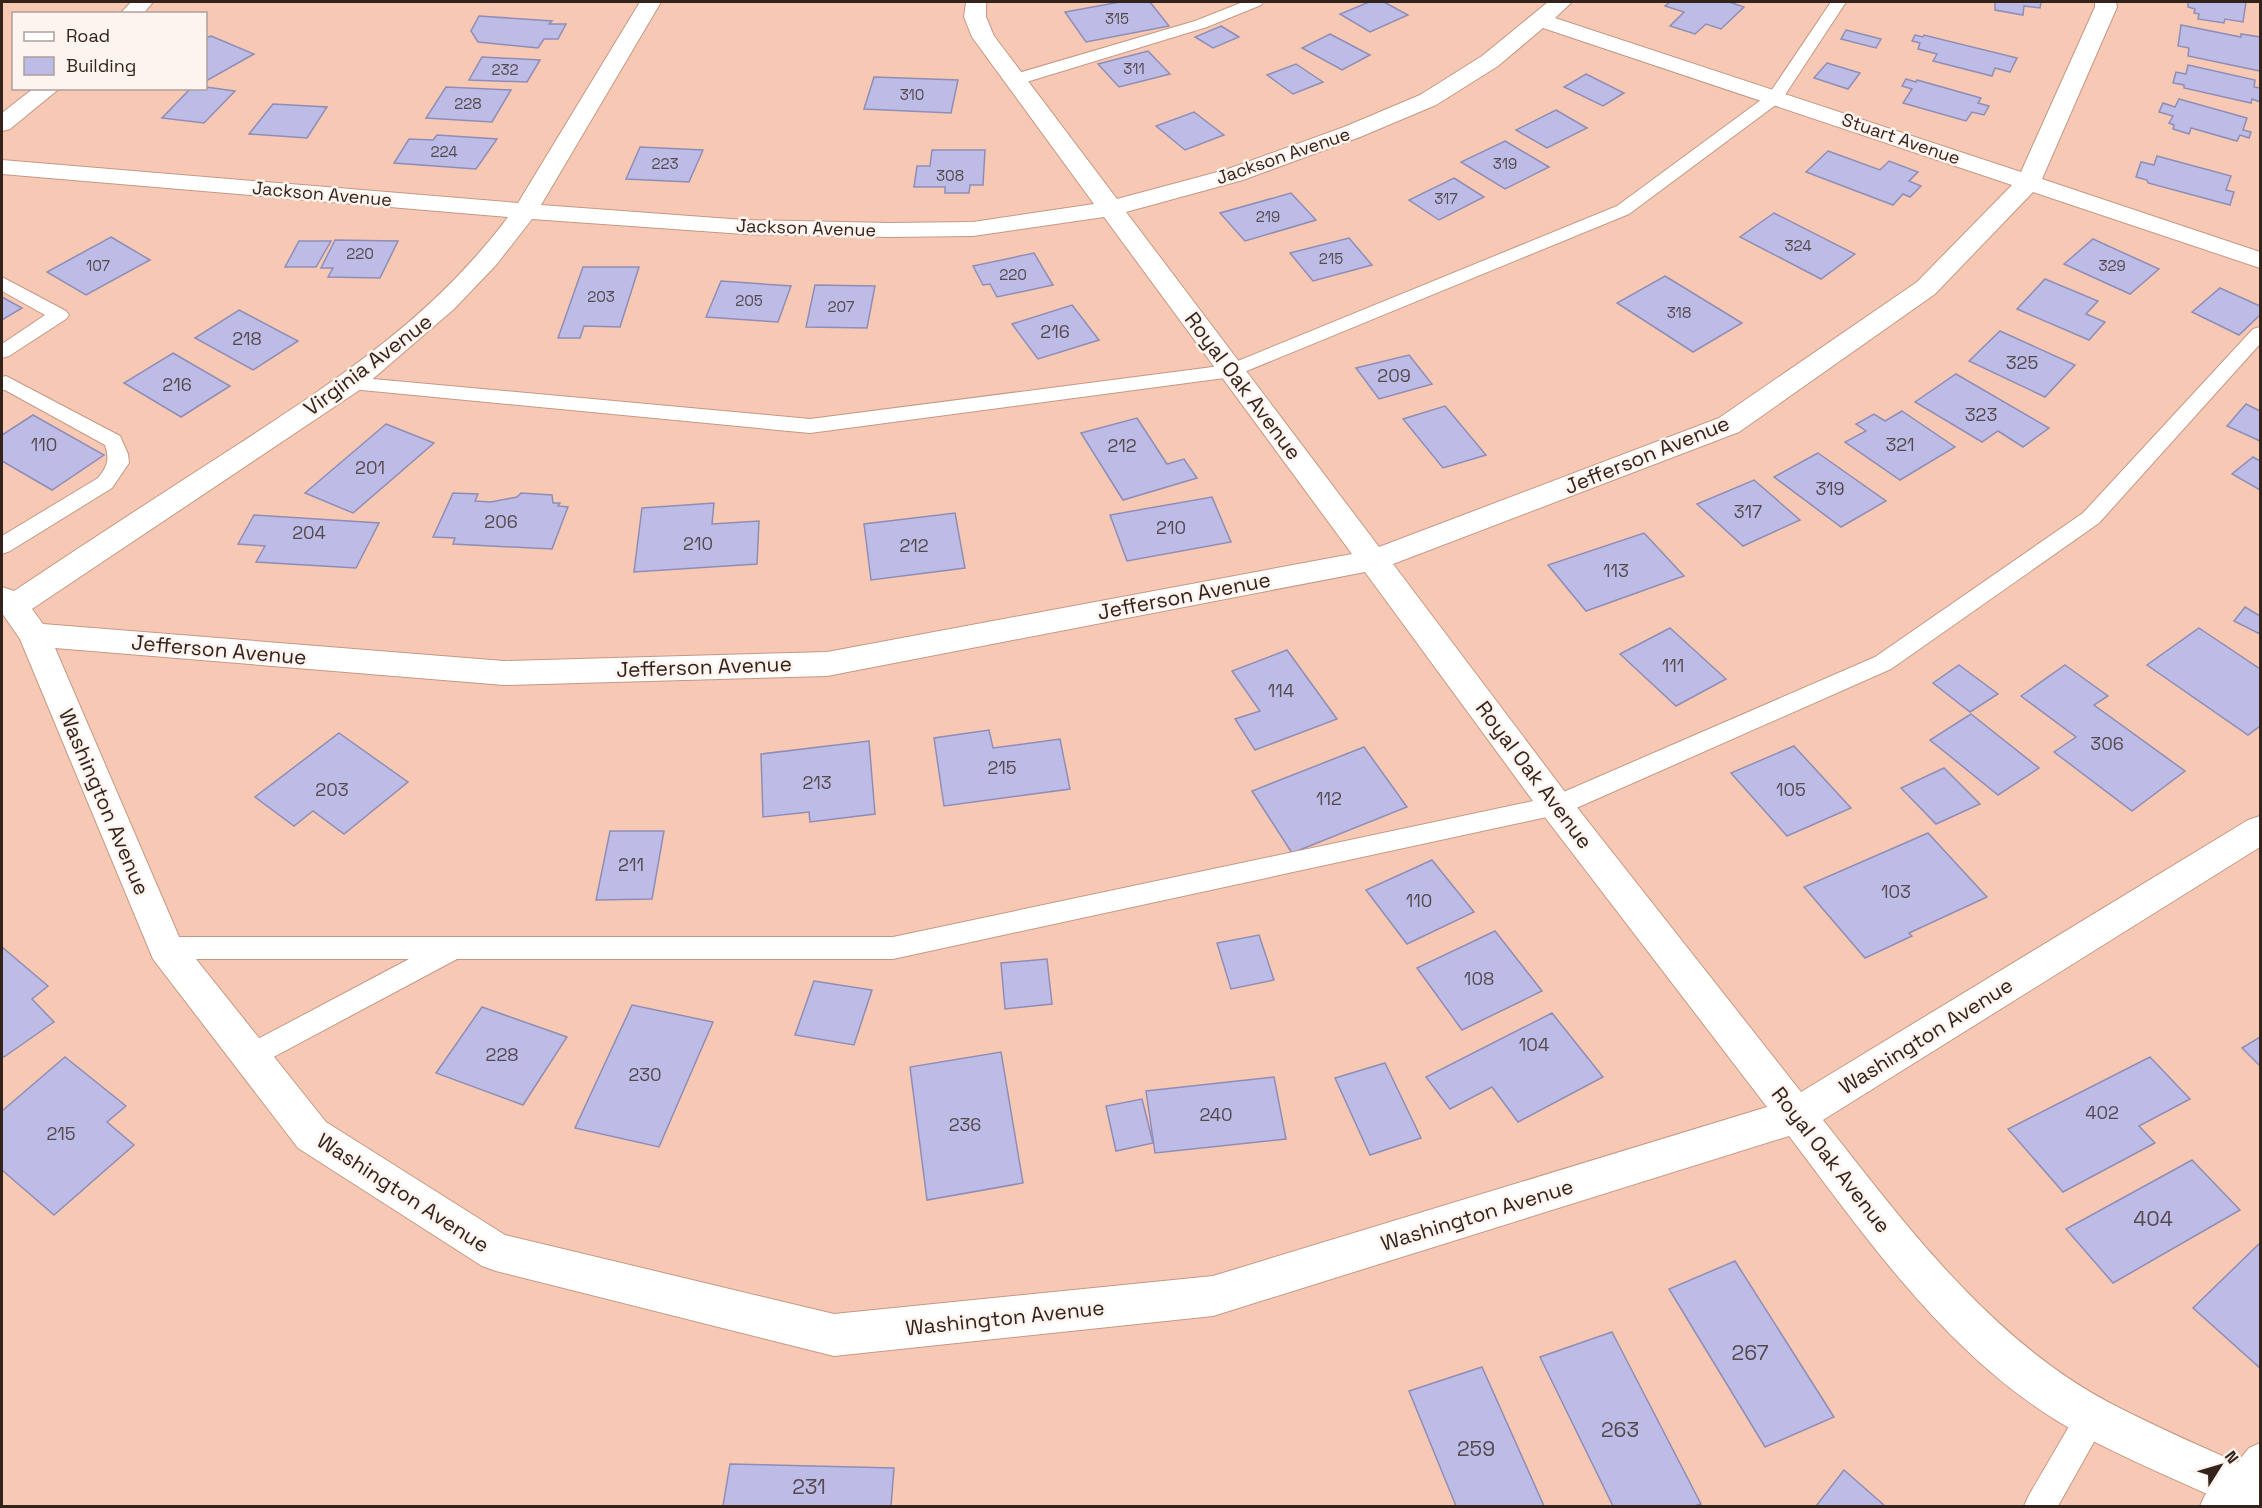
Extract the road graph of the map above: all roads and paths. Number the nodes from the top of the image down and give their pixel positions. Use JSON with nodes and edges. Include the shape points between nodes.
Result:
{"nodes":[{"id":1,"x":651,"y":2,"type":"edge"},
{"id":2,"x":976,"y":2,"type":"edge"},
{"id":3,"x":1255,"y":2,"type":"edge"},
{"id":4,"x":1561,"y":2,"type":"edge"},
{"id":5,"x":1838,"y":2,"type":"edge"},
{"id":6,"x":2106,"y":2,"type":"edge"},
{"id":7,"x":1541,"y":20,"type":"junction"},
{"id":8,"x":1014,"y":80,"type":"junction"},
{"id":9,"x":46,"y":90,"type":"edge"},
{"id":10,"x":1775,"y":97,"type":"junction"},
{"id":11,"x":2,"y":124,"type":"edge"},
{"id":12,"x":2,"y":167,"type":"edge"},
{"id":13,"x":2029,"y":182,"type":"junction"},
{"id":14,"x":1109,"y":209,"type":"junction"},
{"id":15,"x":525,"y":211,"type":"junction"},
{"id":16,"x":2260,"y":261,"type":"edge"},
{"id":17,"x":2,"y":283,"type":"edge"},
{"id":18,"x":2260,"y":333,"type":"edge"},
{"id":19,"x":2,"y":352,"type":"edge"},
{"id":20,"x":1232,"y":371,"type":"junction"},
{"id":21,"x":3,"y":382,"type":"edge"},
{"id":22,"x":351,"y":383,"type":"junction"},
{"id":23,"x":2,"y":546,"type":"edge"},
{"id":24,"x":1374,"y":560,"type":"junction"},
{"id":25,"x":16,"y":613,"type":"edge"},
{"id":26,"x":1556,"y":806,"type":"junction"},
{"id":27,"x":2260,"y":830,"type":"edge"},
{"id":28,"x":166,"y":948,"type":"junction"},
{"id":29,"x":454,"y":948,"type":"junction"},
{"id":30,"x":251,"y":1057,"type":"junction"},
{"id":31,"x":1796,"y":1116,"type":"junction"},
{"id":32,"x":2092,"y":1417,"type":"junction"},
{"id":33,"x":2244,"y":1487,"type":"edge"},
{"id":34,"x":2040,"y":1506,"type":"edge"}],
"edges":[{"from":1,"to":15,"type":"street","name":"Virginia Avenue"},
{"from":2,"to":8,"type":"street","name":"Royal Oak Avenue","via":[[975,17],[983,37]]},
{"from":3,"to":8,"type":"lane","via":[[1201,24]]},
{"from":4,"to":7,"type":"street","name":"Jackson Avenue"},
{"from":5,"to":10,"type":"lane"},
{"from":6,"to":13,"type":"street","name":"Jefferson Avenue"},
{"from":7,"to":10,"type":"street","name":"Stuart Avenue"},
{"from":7,"to":14,"type":"street","name":"Jackson Avenue","via":[[1490,61],[1428,100],[1234,175]]},
{"from":8,"to":14,"type":"street","name":"Royal Oak Avenue"},
{"from":9,"to":11,"type":"street"},
{"from":10,"to":13,"type":"street","name":"Stuart Avenue"},
{"from":10,"to":20,"type":"lane","via":[[1623,210]]},
{"from":12,"to":15,"type":"street","name":"Jackson Avenue"},
{"from":13,"to":16,"type":"street","name":"Stuart Avenue"},
{"from":13,"to":24,"type":"street","name":"Jefferson Avenue","via":[[1926,288],[1729,425]]},
{"from":14,"to":15,"type":"street","name":"Jackson Avenue","via":[[973,229],[889,230],[744,227]]},
{"from":14,"to":20,"type":"street","name":"Royal Oak Avenue"},
{"from":15,"to":22,"type":"street","name":"Virginia Avenue","via":[[504,240],[444,305]]},
{"from":17,"to":19,"type":"lane","via":[[59,315]]},
{"from":18,"to":26,"type":"lane","via":[[2091,518],[1883,663]]},
{"from":20,"to":22,"type":"lane","via":[[810,426]]},
{"from":20,"to":24,"type":"street","name":"Royal Oak Avenue"},
{"from":21,"to":23,"type":"lane","via":[[113,441],[120,455],[116,471],[105,483]]},
{"from":22,"to":25,"type":"street","name":"Virginia Avenue"},
{"from":24,"to":25,"type":"street","name":"Jefferson Avenue","via":[[827,664],[504,673]]},
{"from":24,"to":26,"type":"street","name":"Royal Oak Avenue"},
{"from":25,"to":28,"type":"street","name":"Washington Avenue"},
{"from":26,"to":29,"type":"lane","via":[[893,948]]},
{"from":26,"to":31,"type":"street","name":"Royal Oak Avenue"},
{"from":27,"to":31,"type":"street","name":"Washington Avenue"},
{"from":28,"to":29,"type":"lane"},
{"from":28,"to":30,"type":"street","name":"Washington Avenue"},
{"from":29,"to":30,"type":"lane"},
{"from":30,"to":31,"type":"street","name":"Washington Avenue","via":[[312,1135],[496,1252],[834,1335],[1213,1296]]},
{"from":31,"to":32,"type":"street","name":"Royal Oak Avenue","via":[[1902,1252],[1979,1332],[2030,1376]]},
{"from":32,"to":33,"type":"street","name":"Royal Oak Avenue"},
{"from":32,"to":34,"type":"lane"}]}
